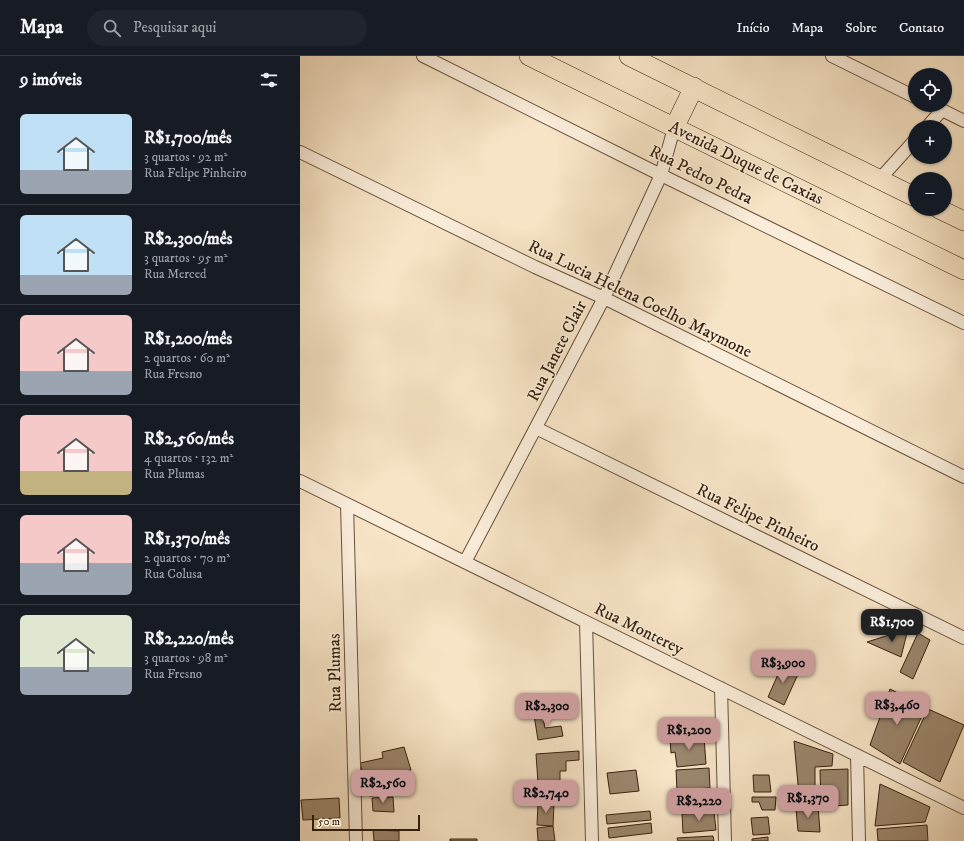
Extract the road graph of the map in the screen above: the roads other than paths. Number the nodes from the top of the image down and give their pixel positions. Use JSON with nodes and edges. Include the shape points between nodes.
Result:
{"nodes":[{"id":1,"x":423,"y":56,"type":"edge"},
{"id":2,"x":529,"y":56,"type":"edge"},
{"id":3,"x":629,"y":56,"type":"edge"},
{"id":4,"x":832,"y":56,"type":"edge"},
{"id":5,"x":694,"y":87,"type":"junction"},
{"id":6,"x":908,"y":94,"type":"edge"},
{"id":7,"x":945,"y":112,"type":"edge"},
{"id":8,"x":964,"y":121,"type":"edge"},
{"id":9,"x":674,"y":128,"type":"junction"},
{"id":10,"x":908,"y":148,"type":"edge"},
{"id":11,"x":300,"y":152,"type":"edge"},
{"id":12,"x":661,"y":175,"type":"junction"},
{"id":13,"x":879,"y":180,"type":"junction"},
{"id":14,"x":908,"y":194,"type":"edge"},
{"id":15,"x":952,"y":215,"type":"edge"},
{"id":16,"x":964,"y":221,"type":"edge"},
{"id":17,"x":964,"y":270,"type":"edge"},
{"id":18,"x":604,"y":298,"type":"junction"},
{"id":19,"x":964,"y":323,"type":"edge"},
{"id":20,"x":536,"y":428,"type":"junction"},
{"id":21,"x":964,"y":477,"type":"edge"},
{"id":22,"x":300,"y":481,"type":"edge"},
{"id":23,"x":347,"y":504,"type":"junction"},
{"id":24,"x":465,"y":562,"type":"junction"},
{"id":25,"x":586,"y":622,"type":"junction"},
{"id":26,"x":964,"y":638,"type":"edge"},
{"id":27,"x":721,"y":688,"type":"junction"},
{"id":28,"x":857,"y":755,"type":"junction"},
{"id":29,"x":964,"y":808,"type":"edge"},
{"id":30,"x":356,"y":841,"type":"edge"},
{"id":31,"x":592,"y":841,"type":"edge"},
{"id":32,"x":725,"y":841,"type":"edge"},
{"id":33,"x":860,"y":841,"type":"edge"}],
"edges":[{"from":1,"to":12,"type":"street","name":"Rua Pedro Pedra"},
{"from":2,"to":9,"type":"main road","name":"Avenida Duque de Caxias"},
{"from":3,"to":5,"type":"main road"},
{"from":4,"to":6,"type":"street"},
{"from":5,"to":9,"type":"main road"},
{"from":5,"to":13,"type":"main road"},
{"from":7,"to":8,"type":"street"},
{"from":9,"to":12,"type":"street","name":"Rua Janete Clair"},
{"from":9,"to":17,"type":"main road","name":"Avenida Duque de Caxias"},
{"from":10,"to":13,"type":"street"},
{"from":11,"to":18,"type":"street","name":"Rua Lucia Helena Coelho Maymone"},
{"from":12,"to":18,"type":"street","name":"Rua Janete Clair"},
{"from":12,"to":19,"type":"street","name":"Rua Pedro Pedra"},
{"from":13,"to":14,"type":"main road"},
{"from":15,"to":16,"type":"main road"},
{"from":18,"to":20,"type":"street","name":"Rua Janete Clair"},
{"from":18,"to":21,"type":"street","name":"Rua Lucia Helena Coelho Maymone"},
{"from":20,"to":24,"type":"street","name":"Rua Janete Clair"},
{"from":20,"to":26,"type":"street","name":"Rua Felipe Pinheiro"},
{"from":22,"to":23,"type":"street","name":"Rua Monterey"},
{"from":23,"to":24,"type":"street","name":"Rua Monterey"},
{"from":23,"to":30,"type":"street","name":"Rua Plumas"},
{"from":24,"to":25,"type":"street","name":"Rua Monterey"},
{"from":25,"to":27,"type":"street","name":"Rua Monterey"},
{"from":25,"to":31,"type":"street"},
{"from":27,"to":28,"type":"street","name":"Rua Monterey"},
{"from":27,"to":32,"type":"street"},
{"from":28,"to":29,"type":"street","name":"Rua Monterey"},
{"from":28,"to":33,"type":"street"}]}
